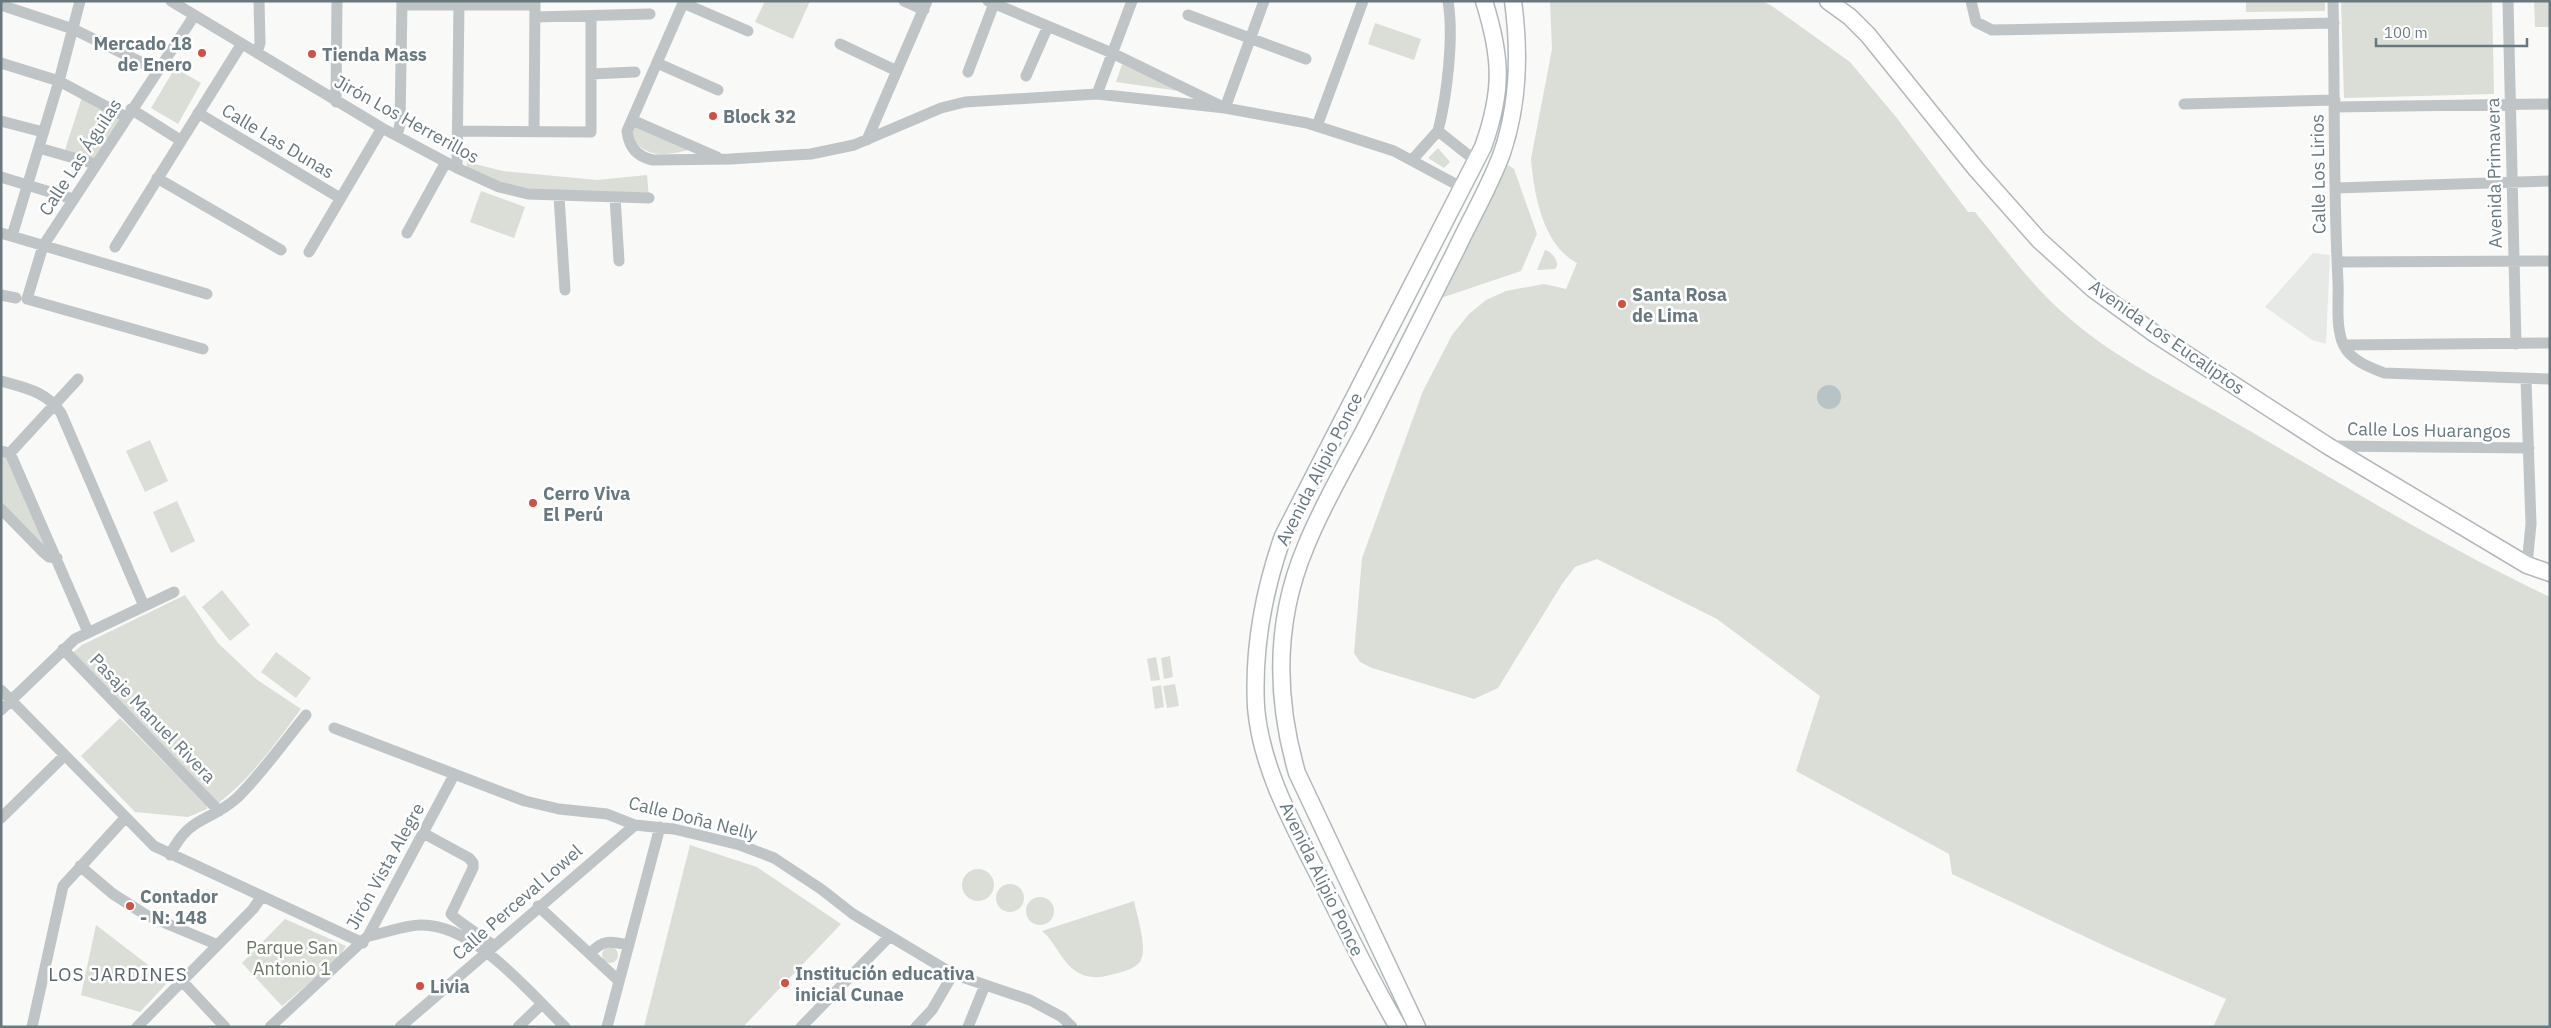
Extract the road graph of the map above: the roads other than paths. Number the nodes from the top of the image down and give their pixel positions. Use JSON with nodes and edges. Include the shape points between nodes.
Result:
{"nodes":[{"id":1,"x":80,"y":1,"type":"edge"},
{"id":2,"x":171,"y":1,"type":"edge"},
{"id":3,"x":259,"y":1,"type":"edge"},
{"id":4,"x":336,"y":1,"type":"edge"},
{"id":5,"x":904,"y":1,"type":"edge"},
{"id":6,"x":1132,"y":1,"type":"edge"},
{"id":7,"x":1264,"y":1,"type":"edge"},
{"id":8,"x":1363,"y":1,"type":"edge"},
{"id":9,"x":1448,"y":1,"type":"edge"},
{"id":10,"x":1484,"y":1,"type":"edge"},
{"id":11,"x":1514,"y":1,"type":"edge"},
{"id":12,"x":1828,"y":1,"type":"edge"},
{"id":13,"x":1971,"y":1,"type":"edge"},
{"id":14,"x":2333,"y":1,"type":"edge"},
{"id":15,"x":2508,"y":1,"type":"edge"},
{"id":16,"x":684,"y":2,"type":"edge"},
{"id":17,"x":992,"y":2,"type":"edge"},
{"id":18,"x":402,"y":3,"type":"edge"},
{"id":19,"x":459,"y":3,"type":"edge"},
{"id":20,"x":1,"y":5,"type":"edge"},
{"id":21,"x":926,"y":6,"type":"edge"},
{"id":22,"x":535,"y":8,"type":"edge"},
{"id":23,"x":650,"y":14,"type":"dead end"},
{"id":24,"x":1188,"y":15,"type":"dead end"},
{"id":25,"x":194,"y":16,"type":"junction"},
{"id":26,"x":591,"y":16,"type":"junction"},
{"id":27,"x":2334,"y":23,"type":"junction"},
{"id":28,"x":1048,"y":26,"type":"junction"},
{"id":29,"x":73,"y":29,"type":"junction"},
{"id":30,"x":748,"y":31,"type":"dead end"},
{"id":31,"x":1250,"y":38,"type":"junction"},
{"id":32,"x":840,"y":44,"type":"dead end"},
{"id":33,"x":241,"y":45,"type":"junction"},
{"id":34,"x":257,"y":53,"type":"junction"},
{"id":35,"x":1112,"y":53,"type":"junction"},
{"id":36,"x":1306,"y":59,"type":"dead end"},
{"id":37,"x":1,"y":63,"type":"edge"},
{"id":38,"x":657,"y":63,"type":"junction"},
{"id":39,"x":157,"y":70,"type":"junction"},
{"id":40,"x":897,"y":70,"type":"junction"},
{"id":41,"x":635,"y":72,"type":"dead end"},
{"id":42,"x":968,"y":72,"type":"dead end"},
{"id":43,"x":591,"y":74,"type":"junction"},
{"id":44,"x":1026,"y":76,"type":"dead end"},
{"id":45,"x":59,"y":82,"type":"junction"},
{"id":46,"x":718,"y":90,"type":"dead end"},
{"id":47,"x":1097,"y":94,"type":"junction"},
{"id":48,"x":336,"y":102,"type":"junction"},
{"id":49,"x":2184,"y":104,"type":"dead end"},
{"id":50,"x":2335,"y":104,"type":"junction"},
{"id":51,"x":2550,"y":104,"type":"edge"},
{"id":52,"x":2510,"y":106,"type":"junction"},
{"id":53,"x":1225,"y":108,"type":"junction"},
{"id":54,"x":129,"y":113,"type":"junction"},
{"id":55,"x":198,"y":113,"type":"junction"},
{"id":56,"x":1,"y":120,"type":"edge"},
{"id":57,"x":632,"y":120,"type":"junction"},
{"id":58,"x":1317,"y":126,"type":"junction"},
{"id":59,"x":382,"y":128,"type":"junction"},
{"id":60,"x":458,"y":131,"type":"junction"},
{"id":61,"x":534,"y":131,"type":"junction"},
{"id":62,"x":1438,"y":131,"type":"junction"},
{"id":63,"x":43,"y":132,"type":"junction"},
{"id":64,"x":397,"y":136,"type":"junction"},
{"id":65,"x":180,"y":140,"type":"junction"},
{"id":66,"x":867,"y":140,"type":"junction"},
{"id":67,"x":38,"y":148,"type":"junction"},
{"id":68,"x":722,"y":159,"type":"junction"},
{"id":69,"x":1413,"y":159,"type":"junction"},
{"id":70,"x":446,"y":162,"type":"junction"},
{"id":71,"x":1477,"y":162,"type":"junction"},
{"id":72,"x":96,"y":164,"type":"junction"},
{"id":73,"x":457,"y":168,"type":"junction"},
{"id":74,"x":1,"y":177,"type":"edge"},
{"id":75,"x":156,"y":178,"type":"junction"},
{"id":76,"x":2550,"y":181,"type":"edge"},
{"id":77,"x":2512,"y":182,"type":"junction"},
{"id":78,"x":28,"y":185,"type":"junction"},
{"id":79,"x":1463,"y":188,"type":"junction"},
{"id":80,"x":2336,"y":188,"type":"junction"},
{"id":81,"x":559,"y":196,"type":"junction"},
{"id":82,"x":615,"y":197,"type":"junction"},
{"id":83,"x":340,"y":198,"type":"junction"},
{"id":84,"x":649,"y":198,"type":"dead end"},
{"id":85,"x":73,"y":200,"type":"junction"},
{"id":86,"x":406,"y":233,"type":"dead end"},
{"id":87,"x":7,"y":235,"type":"edge"},
{"id":88,"x":43,"y":246,"type":"junction"},
{"id":89,"x":116,"y":247,"type":"dead end"},
{"id":90,"x":281,"y":250,"type":"dead end"},
{"id":91,"x":309,"y":252,"type":"dead end"},
{"id":92,"x":619,"y":261,"type":"dead end"},
{"id":93,"x":2514,"y":261,"type":"junction"},
{"id":94,"x":2550,"y":261,"type":"edge"},
{"id":95,"x":2336,"y":262,"type":"junction"},
{"id":96,"x":565,"y":290,"type":"dead end"},
{"id":97,"x":206,"y":294,"type":"dead end"},
{"id":98,"x":1,"y":295,"type":"edge"},
{"id":99,"x":21,"y":298,"type":"junction"},
{"id":100,"x":2550,"y":343,"type":"edge"},
{"id":101,"x":2516,"y":344,"type":"junction"},
{"id":102,"x":2344,"y":345,"type":"junction"},
{"id":103,"x":203,"y":349,"type":"dead end"},
{"id":104,"x":78,"y":379,"type":"dead end"},
{"id":105,"x":2550,"y":379,"type":"edge"},
{"id":106,"x":2526,"y":380,"type":"junction"},
{"id":107,"x":1,"y":381,"type":"edge"},
{"id":108,"x":55,"y":405,"type":"junction"},
{"id":109,"x":2328,"y":446,"type":"junction"},
{"id":110,"x":2529,"y":448,"type":"junction"},
{"id":111,"x":5,"y":452,"type":"edge"},
{"id":112,"x":1,"y":509,"type":"edge"},
{"id":113,"x":1283,"y":536,"type":"junction"},
{"id":114,"x":1306,"y":546,"type":"junction"},
{"id":115,"x":56,"y":558,"type":"junction"},
{"id":116,"x":2527,"y":565,"type":"junction"},
{"id":117,"x":2550,"y":573,"type":"edge"},
{"id":118,"x":174,"y":592,"type":"dead end"},
{"id":119,"x":144,"y":606,"type":"junction"},
{"id":120,"x":88,"y":632,"type":"junction"},
{"id":121,"x":63,"y":649,"type":"junction"},
{"id":122,"x":1,"y":690,"type":"edge"},
{"id":123,"x":11,"y":700,"type":"junction"},
{"id":124,"x":1,"y":710,"type":"edge"},
{"id":125,"x":306,"y":714,"type":"dead end"},
{"id":126,"x":334,"y":728,"type":"dead end"},
{"id":127,"x":65,"y":755,"type":"junction"},
{"id":128,"x":454,"y":775,"type":"junction"},
{"id":129,"x":219,"y":811,"type":"junction"},
{"id":130,"x":1,"y":818,"type":"edge"},
{"id":131,"x":125,"y":818,"type":"junction"},
{"id":132,"x":635,"y":825,"type":"junction"},
{"id":133,"x":660,"y":827,"type":"junction"},
{"id":134,"x":423,"y":833,"type":"junction"},
{"id":135,"x":170,"y":855,"type":"junction"},
{"id":136,"x":80,"y":866,"type":"junction"},
{"id":137,"x":262,"y":896,"type":"junction"},
{"id":138,"x":538,"y":906,"type":"junction"},
{"id":139,"x":889,"y":937,"type":"junction"},
{"id":140,"x":366,"y":940,"type":"junction"},
{"id":141,"x":218,"y":945,"type":"junction"},
{"id":142,"x":629,"y":945,"type":"junction"},
{"id":143,"x":489,"y":948,"type":"junction"},
{"id":144,"x":590,"y":954,"type":"junction"},
{"id":145,"x":953,"y":974,"type":"junction"},
{"id":146,"x":182,"y":981,"type":"junction"},
{"id":147,"x":619,"y":981,"type":"junction"},
{"id":148,"x":985,"y":985,"type":"junction"},
{"id":149,"x":542,"y":1004,"type":"junction"},
{"id":150,"x":1059,"y":1022,"type":"edge"},
{"id":151,"x":35,"y":1026,"type":"edge"},
{"id":152,"x":137,"y":1027,"type":"edge"},
{"id":153,"x":225,"y":1027,"type":"edge"},
{"id":154,"x":270,"y":1027,"type":"edge"},
{"id":155,"x":400,"y":1027,"type":"edge"},
{"id":156,"x":518,"y":1027,"type":"edge"},
{"id":157,"x":565,"y":1027,"type":"edge"},
{"id":158,"x":608,"y":1027,"type":"edge"},
{"id":159,"x":801,"y":1027,"type":"edge"},
{"id":160,"x":916,"y":1027,"type":"edge"},
{"id":161,"x":968,"y":1027,"type":"edge"},
{"id":162,"x":1072,"y":1027,"type":"edge"},
{"id":163,"x":1398,"y":1027,"type":"edge"},
{"id":164,"x":1417,"y":1027,"type":"edge"}],
"edges":[{"from":1,"to":29,"type":"street"},
{"from":2,"to":25,"type":"street","name":"Jirón Los Herrerillos"},
{"from":3,"to":34,"type":"street","via":[[260,43]]},
{"from":4,"to":48,"type":"street"},
{"from":5,"to":21,"type":"street"},
{"from":6,"to":35,"type":"street"},
{"from":7,"to":31,"type":"street"},
{"from":8,"to":58,"type":"street"},
{"from":9,"to":62,"type":"street","via":[[1450,35],[1444,106]]},
{"from":10,"to":71,"type":"main road","name":"Avenida Alipio Ponce","via":[[1499,63],[1498,91],[1493,120]]},
{"from":11,"to":114,"type":"main road","name":"Avenida Alipio Ponce","via":[[1517,76],[1513,112],[1501,155]]},
{"from":12,"to":109,"type":"main road","name":"Avenida Los Eucaliptos","via":[[1868,36],[2039,240],[2087,283],[2155,334]]},
{"from":13,"to":27,"type":"street","via":[[1976,22],[1992,30]]},
{"from":14,"to":27,"type":"street","name":"Calle Los Lirios"},
{"from":15,"to":52,"type":"street","name":"Avenida Primavera"},
{"from":16,"to":30,"type":"street"},
{"from":16,"to":38,"type":"street"},
{"from":17,"to":28,"type":"street"},
{"from":17,"to":42,"type":"street"},
{"from":18,"to":19,"type":"street"},
{"from":18,"to":64,"type":"street","via":[[400,124]]},
{"from":19,"to":22,"type":"street"},
{"from":19,"to":60,"type":"street"},
{"from":20,"to":29,"type":"street"},
{"from":21,"to":40,"type":"street"},
{"from":22,"to":26,"type":"street"},
{"from":22,"to":61,"type":"street"},
{"from":23,"to":26,"type":"street"},
{"from":24,"to":31,"type":"street"},
{"from":25,"to":33,"type":"street","name":"Jirón Los Herrerillos"},
{"from":25,"to":39,"type":"street","name":"Calle Las Águilas"},
{"from":26,"to":43,"type":"street"},
{"from":27,"to":50,"type":"street","name":"Calle Los Lirios"},
{"from":28,"to":35,"type":"street"},
{"from":28,"to":44,"type":"street"},
{"from":29,"to":39,"type":"street"},
{"from":29,"to":45,"type":"street"},
{"from":31,"to":36,"type":"street"},
{"from":31,"to":53,"type":"street"},
{"from":32,"to":40,"type":"street"},
{"from":33,"to":34,"type":"street","name":"Jirón Los Herrerillos"},
{"from":33,"to":55,"type":"street"},
{"from":34,"to":48,"type":"street","name":"Jirón Los Herrerillos"},
{"from":35,"to":47,"type":"street"},
{"from":35,"to":53,"type":"street"},
{"from":37,"to":45,"type":"street"},
{"from":38,"to":46,"type":"street"},
{"from":38,"to":57,"type":"street"},
{"from":39,"to":54,"type":"street","name":"Calle Las Águilas"},
{"from":40,"to":66,"type":"street"},
{"from":41,"to":43,"type":"street"},
{"from":43,"to":61,"type":"street","via":[[591,132]]},
{"from":45,"to":54,"type":"street"},
{"from":45,"to":63,"type":"street"},
{"from":47,"to":53,"type":"street"},
{"from":47,"to":66,"type":"street","via":[[965,102],[941,108]]},
{"from":48,"to":59,"type":"street","name":"Jirón Los Herrerillos"},
{"from":49,"to":50,"type":"street"},
{"from":50,"to":52,"type":"street"},
{"from":50,"to":80,"type":"street","name":"Calle Los Lirios"},
{"from":51,"to":52,"type":"street"},
{"from":52,"to":77,"type":"street","name":"Avenida Primavera"},
{"from":53,"to":58,"type":"street"},
{"from":54,"to":65,"type":"street"},
{"from":54,"to":72,"type":"street","name":"Calle Las Águilas"},
{"from":55,"to":65,"type":"street"},
{"from":55,"to":83,"type":"street","name":"Calle Las Dunas"},
{"from":56,"to":63,"type":"street"},
{"from":57,"to":68,"type":"street"},
{"from":57,"to":68,"type":"street","via":[[627,131],[629,143],[644,158]]},
{"from":58,"to":69,"type":"street"},
{"from":59,"to":64,"type":"street","name":"Jirón Los Herrerillos"},
{"from":59,"to":83,"type":"street"},
{"from":60,"to":61,"type":"street"},
{"from":60,"to":73,"type":"street"},
{"from":62,"to":69,"type":"street"},
{"from":62,"to":71,"type":"street"},
{"from":63,"to":67,"type":"street"},
{"from":64,"to":70,"type":"street","name":"Jirón Los Herrerillos"},
{"from":65,"to":75,"type":"street"},
{"from":66,"to":68,"type":"street","via":[[811,154]]},
{"from":67,"to":72,"type":"street"},
{"from":67,"to":78,"type":"street"},
{"from":69,"to":79,"type":"street"},
{"from":70,"to":73,"type":"street","name":"Jirón Los Herrerillos"},
{"from":70,"to":86,"type":"street"},
{"from":71,"to":79,"type":"main road","name":"Avenida Alipio Ponce"},
{"from":72,"to":85,"type":"street","name":"Calle Las Águilas"},
{"from":73,"to":81,"type":"street","name":"Jirón Los Herrerillos","via":[[499,187],[528,194]]},
{"from":74,"to":78,"type":"street"},
{"from":75,"to":89,"type":"street"},
{"from":75,"to":90,"type":"street"},
{"from":76,"to":77,"type":"street"},
{"from":77,"to":80,"type":"street"},
{"from":77,"to":93,"type":"street","name":"Avenida Primavera"},
{"from":78,"to":85,"type":"street"},
{"from":78,"to":87,"type":"street"},
{"from":79,"to":113,"type":"main road","name":"Avenida Alipio Ponce"},
{"from":80,"to":95,"type":"street","name":"Calle Los Lirios"},
{"from":81,"to":82,"type":"street","name":"Jirón Los Herrerillos"},
{"from":81,"to":96,"type":"street"},
{"from":82,"to":84,"type":"street","name":"Jirón Los Herrerillos"},
{"from":82,"to":92,"type":"street"},
{"from":83,"to":91,"type":"street"},
{"from":85,"to":88,"type":"street","name":"Calle Las Águilas"},
{"from":87,"to":88,"type":"street"},
{"from":88,"to":97,"type":"street"},
{"from":88,"to":99,"type":"street","name":"Calle Las Águilas"},
{"from":93,"to":94,"type":"street"},
{"from":93,"to":95,"type":"street"},
{"from":93,"to":101,"type":"street","name":"Avenida Primavera"},
{"from":95,"to":102,"type":"street","name":"Calle Los Lirios"},
{"from":98,"to":99,"type":"street"},
{"from":99,"to":103,"type":"street"},
{"from":100,"to":101,"type":"street"},
{"from":101,"to":102,"type":"street"},
{"from":102,"to":106,"type":"street","via":[[2366,366],[2384,373]]},
{"from":104,"to":108,"type":"street"},
{"from":105,"to":106,"type":"street"},
{"from":106,"to":110,"type":"street"},
{"from":107,"to":108,"type":"street","via":[[37,391]]},
{"from":108,"to":111,"type":"street"},
{"from":108,"to":119,"type":"street"},
{"from":109,"to":110,"type":"street","name":"Calle Los Huarangos"},
{"from":109,"to":116,"type":"main road","name":"Avenida Los Eucaliptos"},
{"from":110,"to":116,"type":"street","via":[[2531,524]]},
{"from":111,"to":115,"type":"street"},
{"from":112,"to":115,"type":"street","via":[[43,552]]},
{"from":113,"to":114,"type":"main road"},
{"from":113,"to":163,"type":"main road","name":"Avenida Alipio Ponce","via":[[1266,591],[1259,636],[1256,707],[1260,734],[1284,804]]},
{"from":114,"to":164,"type":"main road","name":"Avenida Alipio Ponce","via":[[1292,587],[1284,630],[1282,706],[1288,743],[1304,788]]},
{"from":115,"to":120,"type":"street"},
{"from":116,"to":117,"type":"main road","name":"Avenida Los Eucaliptos"},
{"from":118,"to":119,"type":"street"},
{"from":119,"to":120,"type":"street"},
{"from":120,"to":121,"type":"street"},
{"from":121,"to":123,"type":"street"},
{"from":121,"to":129,"type":"street","name":"Pasaje Manuel Rivera"},
{"from":122,"to":123,"type":"street"},
{"from":123,"to":124,"type":"street"},
{"from":123,"to":127,"type":"street"},
{"from":125,"to":129,"type":"street","via":[[252,781]]},
{"from":126,"to":128,"type":"street","name":"Calle Doña Nelly"},
{"from":127,"to":130,"type":"street"},
{"from":127,"to":131,"type":"street"},
{"from":128,"to":132,"type":"street","name":"Calle Doña Nelly","via":[[525,801],[559,809],[606,814]]},
{"from":128,"to":134,"type":"street","name":"Jirón Vista Alegre"},
{"from":129,"to":135,"type":"street","via":[[183,832]]},
{"from":131,"to":135,"type":"street","via":[[154,846]]},
{"from":131,"to":136,"type":"street"},
{"from":132,"to":133,"type":"street","name":"Calle Doña Nelly"},
{"from":132,"to":138,"type":"street","name":"Calle Perceval Lowel"},
{"from":133,"to":139,"type":"street","name":"Calle Doña Nelly","via":[[740,845],[774,858]]},
{"from":133,"to":142,"type":"street"},
{"from":134,"to":140,"type":"street","name":"Jirón Vista Alegre"},
{"from":134,"to":143,"type":"street","via":[[473,863],[451,914],[453,919],[472,928]]},
{"from":135,"to":137,"type":"street"},
{"from":136,"to":141,"type":"street","via":[[113,894],[146,915]]},
{"from":136,"to":151,"type":"street","via":[[63,886],[60,896]]},
{"from":137,"to":140,"type":"street"},
{"from":137,"to":141,"type":"street"},
{"from":138,"to":143,"type":"street","name":"Calle Perceval Lowel"},
{"from":138,"to":144,"type":"street"},
{"from":139,"to":145,"type":"street","name":"Calle Doña Nelly"},
{"from":139,"to":159,"type":"street"},
{"from":140,"to":143,"type":"street","via":[[408,926],[437,926],[461,933]]},
{"from":140,"to":154,"type":"street","name":"Jirón Vista Alegre"},
{"from":141,"to":146,"type":"street"},
{"from":142,"to":144,"type":"street","via":[[610,940],[596,946]]},
{"from":142,"to":147,"type":"street"},
{"from":143,"to":149,"type":"street"},
{"from":143,"to":155,"type":"street","name":"Calle Perceval Lowel"},
{"from":144,"to":147,"type":"street"},
{"from":145,"to":148,"type":"street","name":"Calle Doña Nelly"},
{"from":145,"to":160,"type":"street","via":[[932,1010]]},
{"from":146,"to":152,"type":"street"},
{"from":146,"to":153,"type":"street"},
{"from":147,"to":158,"type":"street"},
{"from":148,"to":150,"type":"street","name":"Calle Doña Nelly","via":[[1030,1000]]},
{"from":148,"to":161,"type":"street"},
{"from":149,"to":156,"type":"street"},
{"from":149,"to":157,"type":"street"},
{"from":150,"to":162,"type":"street","name":"Calle Doña Nelly"}]}
